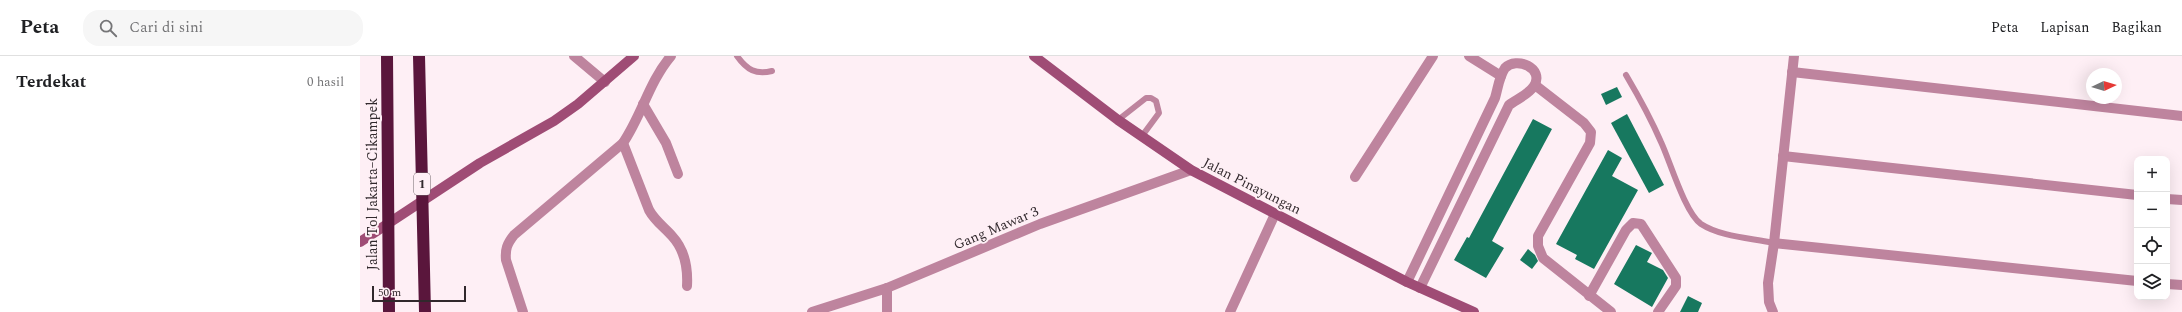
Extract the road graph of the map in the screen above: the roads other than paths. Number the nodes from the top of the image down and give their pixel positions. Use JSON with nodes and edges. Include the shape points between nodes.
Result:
{"nodes":[{"id":1,"x":387,"y":56,"type":"edge"},
{"id":2,"x":419,"y":56,"type":"edge"},
{"id":3,"x":574,"y":56,"type":"edge"},
{"id":4,"x":634,"y":56,"type":"edge"},
{"id":5,"x":671,"y":56,"type":"edge"},
{"id":6,"x":737,"y":56,"type":"edge"},
{"id":7,"x":1034,"y":56,"type":"edge"},
{"id":8,"x":1433,"y":56,"type":"edge"},
{"id":9,"x":1469,"y":56,"type":"edge"},
{"id":10,"x":1794,"y":56,"type":"edge"},
{"id":11,"x":772,"y":71,"type":"dead end"},
{"id":12,"x":1792,"y":72,"type":"junction"},
{"id":13,"x":1626,"y":75,"type":"dead end"},
{"id":14,"x":1501,"y":76,"type":"junction"},
{"id":15,"x":605,"y":82,"type":"junction"},
{"id":16,"x":1535,"y":85,"type":"junction"},
{"id":17,"x":643,"y":104,"type":"junction"},
{"id":18,"x":1491,"y":106,"type":"junction"},
{"id":19,"x":1505,"y":114,"type":"junction"},
{"id":20,"x":2182,"y":116,"type":"edge"},
{"id":21,"x":1118,"y":120,"type":"junction"},
{"id":22,"x":1142,"y":136,"type":"junction"},
{"id":23,"x":623,"y":143,"type":"junction"},
{"id":24,"x":1783,"y":156,"type":"junction"},
{"id":25,"x":1191,"y":170,"type":"junction"},
{"id":26,"x":678,"y":174,"type":"dead end"},
{"id":27,"x":1355,"y":177,"type":"dead end"},
{"id":28,"x":2134,"y":195,"type":"edge"},
{"id":29,"x":2170,"y":199,"type":"edge"},
{"id":30,"x":2182,"y":200,"type":"edge"},
{"id":31,"x":1275,"y":214,"type":"junction"},
{"id":32,"x":360,"y":242,"type":"edge"},
{"id":33,"x":1774,"y":243,"type":"junction"},
{"id":34,"x":2134,"y":281,"type":"edge"},
{"id":35,"x":1407,"y":282,"type":"junction"},
{"id":36,"x":2170,"y":284,"type":"edge"},
{"id":37,"x":2182,"y":285,"type":"edge"},
{"id":38,"x":687,"y":286,"type":"dead end"},
{"id":39,"x":887,"y":288,"type":"junction"},
{"id":40,"x":1420,"y":288,"type":"junction"},
{"id":41,"x":1589,"y":296,"type":"junction"},
{"id":42,"x":389,"y":312,"type":"edge"},
{"id":43,"x":425,"y":312,"type":"edge"},
{"id":44,"x":524,"y":312,"type":"edge"},
{"id":45,"x":812,"y":312,"type":"edge"},
{"id":46,"x":887,"y":312,"type":"edge"},
{"id":47,"x":1230,"y":312,"type":"edge"},
{"id":48,"x":1474,"y":312,"type":"edge"},
{"id":49,"x":1611,"y":312,"type":"edge"},
{"id":50,"x":1658,"y":312,"type":"edge"},
{"id":51,"x":1773,"y":312,"type":"edge"}],
"edges":[{"from":1,"to":42,"type":"highway","name":"Jalan Tol Jakarta–Cikampek"},
{"from":2,"to":43,"type":"highway","number":"1"},
{"from":3,"to":15,"type":"street"},
{"from":4,"to":15,"type":"main road"},
{"from":5,"to":17,"type":"street","via":[[649,89]]},
{"from":6,"to":11,"type":"lane","via":[[751,71]]},
{"from":7,"to":21,"type":"main road","name":"Jalan Pinayungan"},
{"from":8,"to":27,"type":"street"},
{"from":9,"to":14,"type":"street"},
{"from":10,"to":12,"type":"street"},
{"from":12,"to":20,"type":"street"},
{"from":12,"to":24,"type":"street"},
{"from":13,"to":33,"type":"lane","via":[[1641,99],[1662,144],[1687,206],[1700,224],[1719,232]]},
{"from":14,"to":16,"type":"street","via":[[1508,65],[1520,61],[1528,63],[1534,69]]},
{"from":14,"to":18,"type":"street"},
{"from":15,"to":32,"type":"main road","via":[[554,121],[480,163]]},
{"from":16,"to":19,"type":"street","via":[[1530,92],[1509,105]]},
{"from":16,"to":41,"type":"street","via":[[1584,123],[1591,132],[1590,143],[1538,236],[1538,246],[1544,258]]},
{"from":17,"to":23,"type":"street"},
{"from":17,"to":26,"type":"street","via":[[666,143]]},
{"from":18,"to":19,"type":"street"},
{"from":18,"to":35,"type":"street"},
{"from":19,"to":40,"type":"street"},
{"from":21,"to":22,"type":"main road","name":"Jalan Pinayungan"},
{"from":21,"to":22,"type":"lane","via":[[1146,98],[1156,101],[1159,113]]},
{"from":22,"to":25,"type":"main road","name":"Jalan Pinayungan"},
{"from":23,"to":38,"type":"street","via":[[649,210],[654,219],[673,237],[685,258]]},
{"from":23,"to":44,"type":"street","via":[[514,235],[508,243],[505,250],[506,260]]},
{"from":24,"to":28,"type":"street"},
{"from":24,"to":33,"type":"street"},
{"from":25,"to":31,"type":"main road","name":"Jalan Pinayungan"},
{"from":25,"to":39,"type":"street","name":"Gang Mawar 3","via":[[1040,224]]},
{"from":29,"to":30,"type":"street"},
{"from":31,"to":35,"type":"main road","name":"Jalan Pinayungan"},
{"from":31,"to":47,"type":"street"},
{"from":33,"to":34,"type":"street"},
{"from":33,"to":51,"type":"street","via":[[1768,283]]},
{"from":35,"to":40,"type":"main road","name":"Jalan Pinayungan"},
{"from":36,"to":37,"type":"street"},
{"from":39,"to":45,"type":"street","name":"Gang Mawar 3"},
{"from":39,"to":46,"type":"street"},
{"from":40,"to":48,"type":"main road","name":"Jalan Pinayungan"},
{"from":41,"to":49,"type":"street"},
{"from":41,"to":50,"type":"street","via":[[1626,230],[1633,223],[1641,224],[1676,278],[1676,286]]}]}
